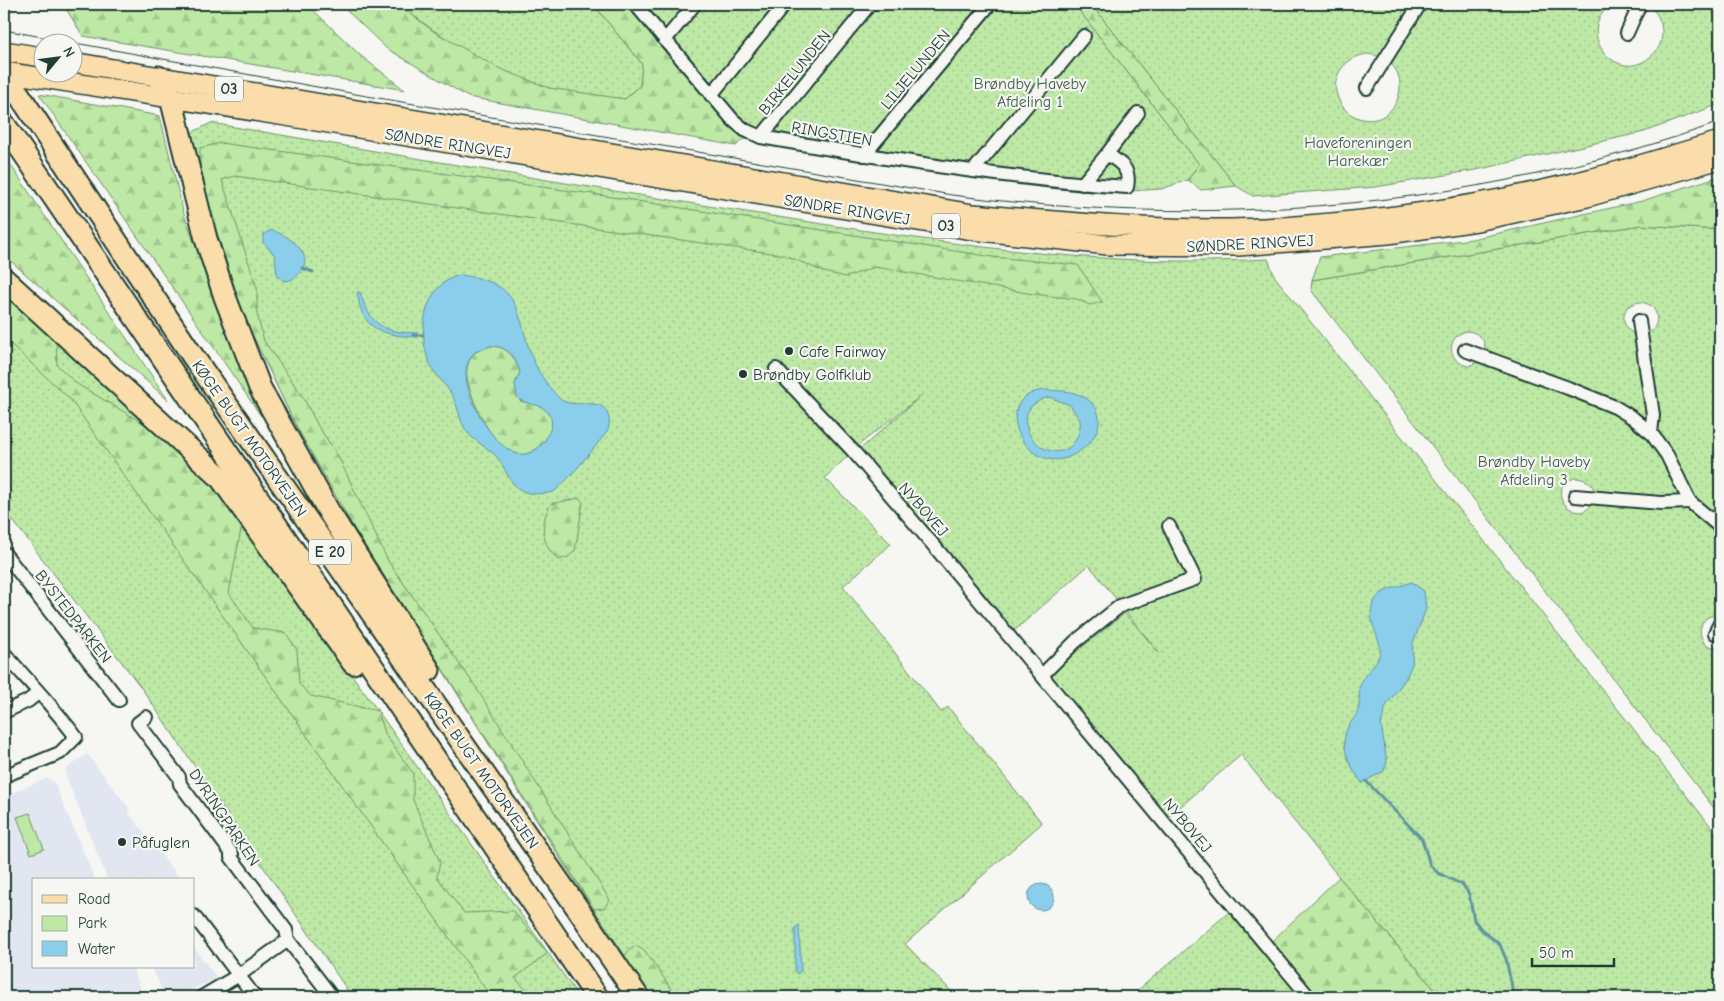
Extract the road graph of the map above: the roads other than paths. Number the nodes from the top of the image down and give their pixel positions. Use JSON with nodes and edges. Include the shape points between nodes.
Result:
{"nodes":[{"id":1,"x":635,"y":4,"type":"edge"},
{"id":2,"x":696,"y":4,"type":"edge"},
{"id":3,"x":785,"y":4,"type":"edge"},
{"id":4,"x":870,"y":4,"type":"edge"},
{"id":5,"x":990,"y":4,"type":"edge"},
{"id":6,"x":1420,"y":4,"type":"edge"},
{"id":7,"x":1640,"y":4,"type":"edge"},
{"id":8,"x":1627,"y":33,"type":"dead end"},
{"id":9,"x":1084,"y":36,"type":"dead end"},
{"id":10,"x":665,"y":40,"type":"junction"},
{"id":11,"x":4,"y":51,"type":"edge"},
{"id":12,"x":32,"y":55,"type":"edge"},
{"id":13,"x":82,"y":64,"type":"edge"},
{"id":14,"x":4,"y":72,"type":"edge"},
{"id":15,"x":158,"y":77,"type":"junction"},
{"id":16,"x":1367,"y":88,"type":"dead end"},
{"id":17,"x":711,"y":95,"type":"junction"},
{"id":18,"x":171,"y":98,"type":"junction"},
{"id":19,"x":1138,"y":113,"type":"dead end"},
{"id":20,"x":4,"y":124,"type":"edge"},
{"id":21,"x":761,"y":137,"type":"junction"},
{"id":22,"x":1720,"y":141,"type":"edge"},
{"id":23,"x":1107,"y":154,"type":"junction"},
{"id":24,"x":864,"y":155,"type":"junction"},
{"id":25,"x":1720,"y":159,"type":"edge"},
{"id":26,"x":973,"y":171,"type":"junction"},
{"id":27,"x":1082,"y":184,"type":"junction"},
{"id":28,"x":4,"y":279,"type":"edge"},
{"id":29,"x":1638,"y":321,"type":"dead end"},
{"id":30,"x":1465,"y":350,"type":"dead end"},
{"id":31,"x":776,"y":369,"type":"dead end"},
{"id":32,"x":1651,"y":433,"type":"junction"},
{"id":33,"x":1575,"y":496,"type":"dead end"},
{"id":34,"x":1690,"y":502,"type":"junction"},
{"id":35,"x":1169,"y":526,"type":"dead end"},
{"id":36,"x":1720,"y":526,"type":"edge"},
{"id":37,"x":4,"y":554,"type":"edge"},
{"id":38,"x":4,"y":652,"type":"edge"},
{"id":39,"x":1043,"y":674,"type":"junction"},
{"id":40,"x":38,"y":693,"type":"junction"},
{"id":41,"x":119,"y":700,"type":"dead end"},
{"id":42,"x":4,"y":712,"type":"edge"},
{"id":43,"x":146,"y":717,"type":"dead end"},
{"id":44,"x":4,"y":776,"type":"edge"},
{"id":45,"x":576,"y":906,"type":"junction"},
{"id":46,"x":195,"y":917,"type":"edge"},
{"id":47,"x":288,"y":940,"type":"junction"},
{"id":48,"x":574,"y":964,"type":"junction"},
{"id":49,"x":239,"y":975,"type":"junction"},
{"id":50,"x":202,"y":997,"type":"edge"},
{"id":51,"x":255,"y":997,"type":"edge"},
{"id":52,"x":332,"y":997,"type":"edge"},
{"id":53,"x":597,"y":997,"type":"edge"},
{"id":54,"x":638,"y":997,"type":"edge"},
{"id":55,"x":1309,"y":997,"type":"edge"}],
"edges":[{"from":1,"to":10,"type":"street","name":"RINGSTIEN"},
{"from":2,"to":10,"type":"street"},
{"from":3,"to":17,"type":"street"},
{"from":4,"to":21,"type":"street","name":"BIRKELUNDEN"},
{"from":5,"to":24,"type":"street","name":"LILJELUNDEN"},
{"from":6,"to":16,"type":"street"},
{"from":7,"to":8,"type":"street"},
{"from":9,"to":26,"type":"street"},
{"from":10,"to":17,"type":"street","name":"RINGSTIEN"},
{"from":11,"to":12,"type":"main road"},
{"from":13,"to":15,"type":"main road","name":"SØNDRE RINGVEJ","number":"O3"},
{"from":14,"to":18,"type":"main road","name":"SØNDRE RINGVEJ","number":"O3"},
{"from":14,"to":45,"type":"highway","name":"KØGE BUGT MOTORVEJEN","number":"E 20","via":[[192,354]]},
{"from":15,"to":18,"type":"highway"},
{"from":15,"to":22,"type":"main road","name":"SØNDRE RINGVEJ","number":"O3","via":[[974,214],[1106,226],[1264,228],[1381,217],[1480,203],[1585,180]]},
{"from":17,"to":21,"type":"street","name":"RINGSTIEN","via":[[739,125]]},
{"from":18,"to":25,"type":"main road","name":"SØNDRE RINGVEJ","number":"O3","via":[[972,230],[1117,245],[1239,246],[1388,234],[1551,206],[1655,180]]},
{"from":18,"to":45,"type":"highway","via":[[206,239],[260,388],[329,512]]},
{"from":19,"to":23,"type":"street"},
{"from":20,"to":48,"type":"highway","name":"KØGE BUGT MOTORVEJEN","number":"E 20"},
{"from":21,"to":24,"type":"street","name":"RINGSTIEN"},
{"from":23,"to":27,"type":"street"},
{"from":23,"to":27,"type":"street","name":"RINGSTIEN","via":[[1126,168],[1127,187]]},
{"from":24,"to":26,"type":"street","name":"RINGSTIEN"},
{"from":26,"to":27,"type":"street","name":"RINGSTIEN"},
{"from":28,"to":48,"type":"highway","via":[[220,477],[559,952]]},
{"from":29,"to":32,"type":"street","via":[[1653,415]]},
{"from":30,"to":32,"type":"street","via":[[1615,407]]},
{"from":31,"to":39,"type":"street","name":"NYBOVEJ","via":[[853,451]]},
{"from":32,"to":34,"type":"street","via":[[1667,456]]},
{"from":33,"to":34,"type":"street","via":[[1660,503]]},
{"from":34,"to":36,"type":"street"},
{"from":35,"to":39,"type":"street","via":[[1195,579],[1120,606],[1075,642]]},
{"from":37,"to":41,"type":"street","name":"BYSTEDPARKEN"},
{"from":38,"to":40,"type":"street"},
{"from":39,"to":55,"type":"street","name":"NYBOVEJ"},
{"from":40,"to":42,"type":"street"},
{"from":40,"to":44,"type":"street","via":[[50,702],[76,737],[60,753]]},
{"from":43,"to":47,"type":"street","name":"DYRINGPARKEN","via":[[138,723],[286,930]]},
{"from":45,"to":54,"type":"highway","name":"KØGE BUGT MOTORVEJEN","number":"E 20"},
{"from":46,"to":49,"type":"street"},
{"from":47,"to":49,"type":"street"},
{"from":47,"to":52,"type":"street","name":"DYRINGPARKEN"},
{"from":48,"to":53,"type":"highway","name":"KØGE BUGT MOTORVEJEN","number":"E 20"},
{"from":49,"to":50,"type":"street"},
{"from":49,"to":51,"type":"street"}]}
